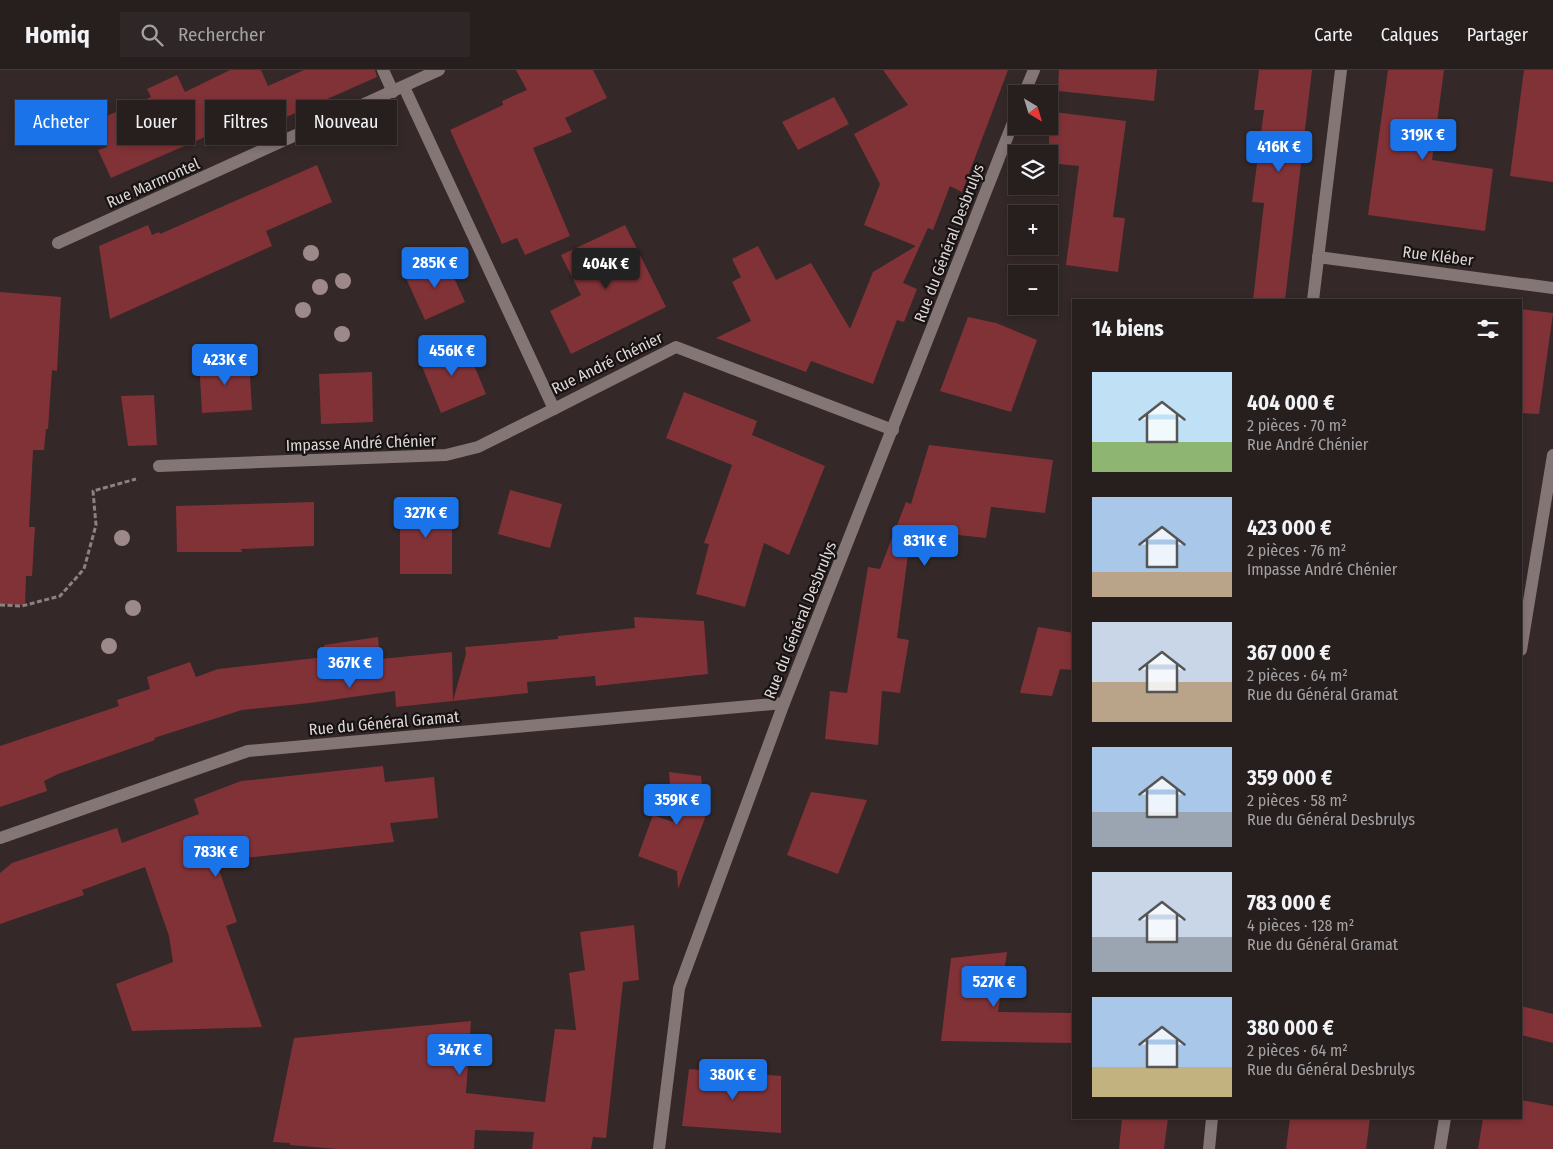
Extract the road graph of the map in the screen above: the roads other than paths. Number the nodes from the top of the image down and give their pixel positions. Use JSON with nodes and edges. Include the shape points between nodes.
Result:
{"nodes":[{"id":1,"x":383,"y":70,"type":"edge"},
{"id":2,"x":439,"y":70,"type":"edge"},
{"id":3,"x":1034,"y":70,"type":"edge"},
{"id":4,"x":1341,"y":70,"type":"edge"},
{"id":5,"x":1028,"y":85,"type":"edge"},
{"id":6,"x":399,"y":90,"type":"junction"},
{"id":7,"x":1008,"y":135,"type":"edge"},
{"id":8,"x":58,"y":243,"type":"dead end"},
{"id":9,"x":1318,"y":257,"type":"junction"},
{"id":10,"x":1553,"y":288,"type":"edge"},
{"id":11,"x":1313,"y":299,"type":"edge"},
{"id":12,"x":554,"y":409,"type":"junction"},
{"id":13,"x":893,"y":430,"type":"junction"},
{"id":14,"x":1553,"y":455,"type":"edge"},
{"id":15,"x":159,"y":466,"type":"road end"},
{"id":16,"x":1522,"y":644,"type":"edge"},
{"id":17,"x":784,"y":703,"type":"junction"},
{"id":18,"x":0,"y":838,"type":"edge"},
{"id":19,"x":1212,"y":1119,"type":"edge"},
{"id":20,"x":1445,"y":1119,"type":"edge"},
{"id":21,"x":659,"y":1149,"type":"edge"},
{"id":22,"x":1208,"y":1149,"type":"edge"},
{"id":23,"x":1440,"y":1149,"type":"edge"}],
"edges":[{"from":1,"to":6,"type":"street","name":"Rue André Chénier"},
{"from":2,"to":6,"type":"street","name":"Rue Marmontel"},
{"from":3,"to":5,"type":"street"},
{"from":4,"to":9,"type":"street"},
{"from":6,"to":8,"type":"street","name":"Rue Marmontel"},
{"from":6,"to":12,"type":"street","name":"Rue André Chénier"},
{"from":7,"to":13,"type":"street","name":"Rue du Général Desbrulys"},
{"from":9,"to":10,"type":"street","name":"Rue Kléber"},
{"from":9,"to":11,"type":"street"},
{"from":12,"to":13,"type":"street","name":"Rue André Chénier","via":[[676,347]]},
{"from":12,"to":15,"type":"street","name":"Impasse André Chénier","via":[[478,447],[446,456]]},
{"from":13,"to":17,"type":"street","name":"Rue du Général Desbrulys"},
{"from":14,"to":16,"type":"street"},
{"from":17,"to":18,"type":"street","name":"Rue du Général Gramat","via":[[248,751]]},
{"from":17,"to":21,"type":"street","name":"Rue du Général Desbrulys","via":[[679,988]]},
{"from":19,"to":22,"type":"street"},
{"from":20,"to":23,"type":"street"}]}
